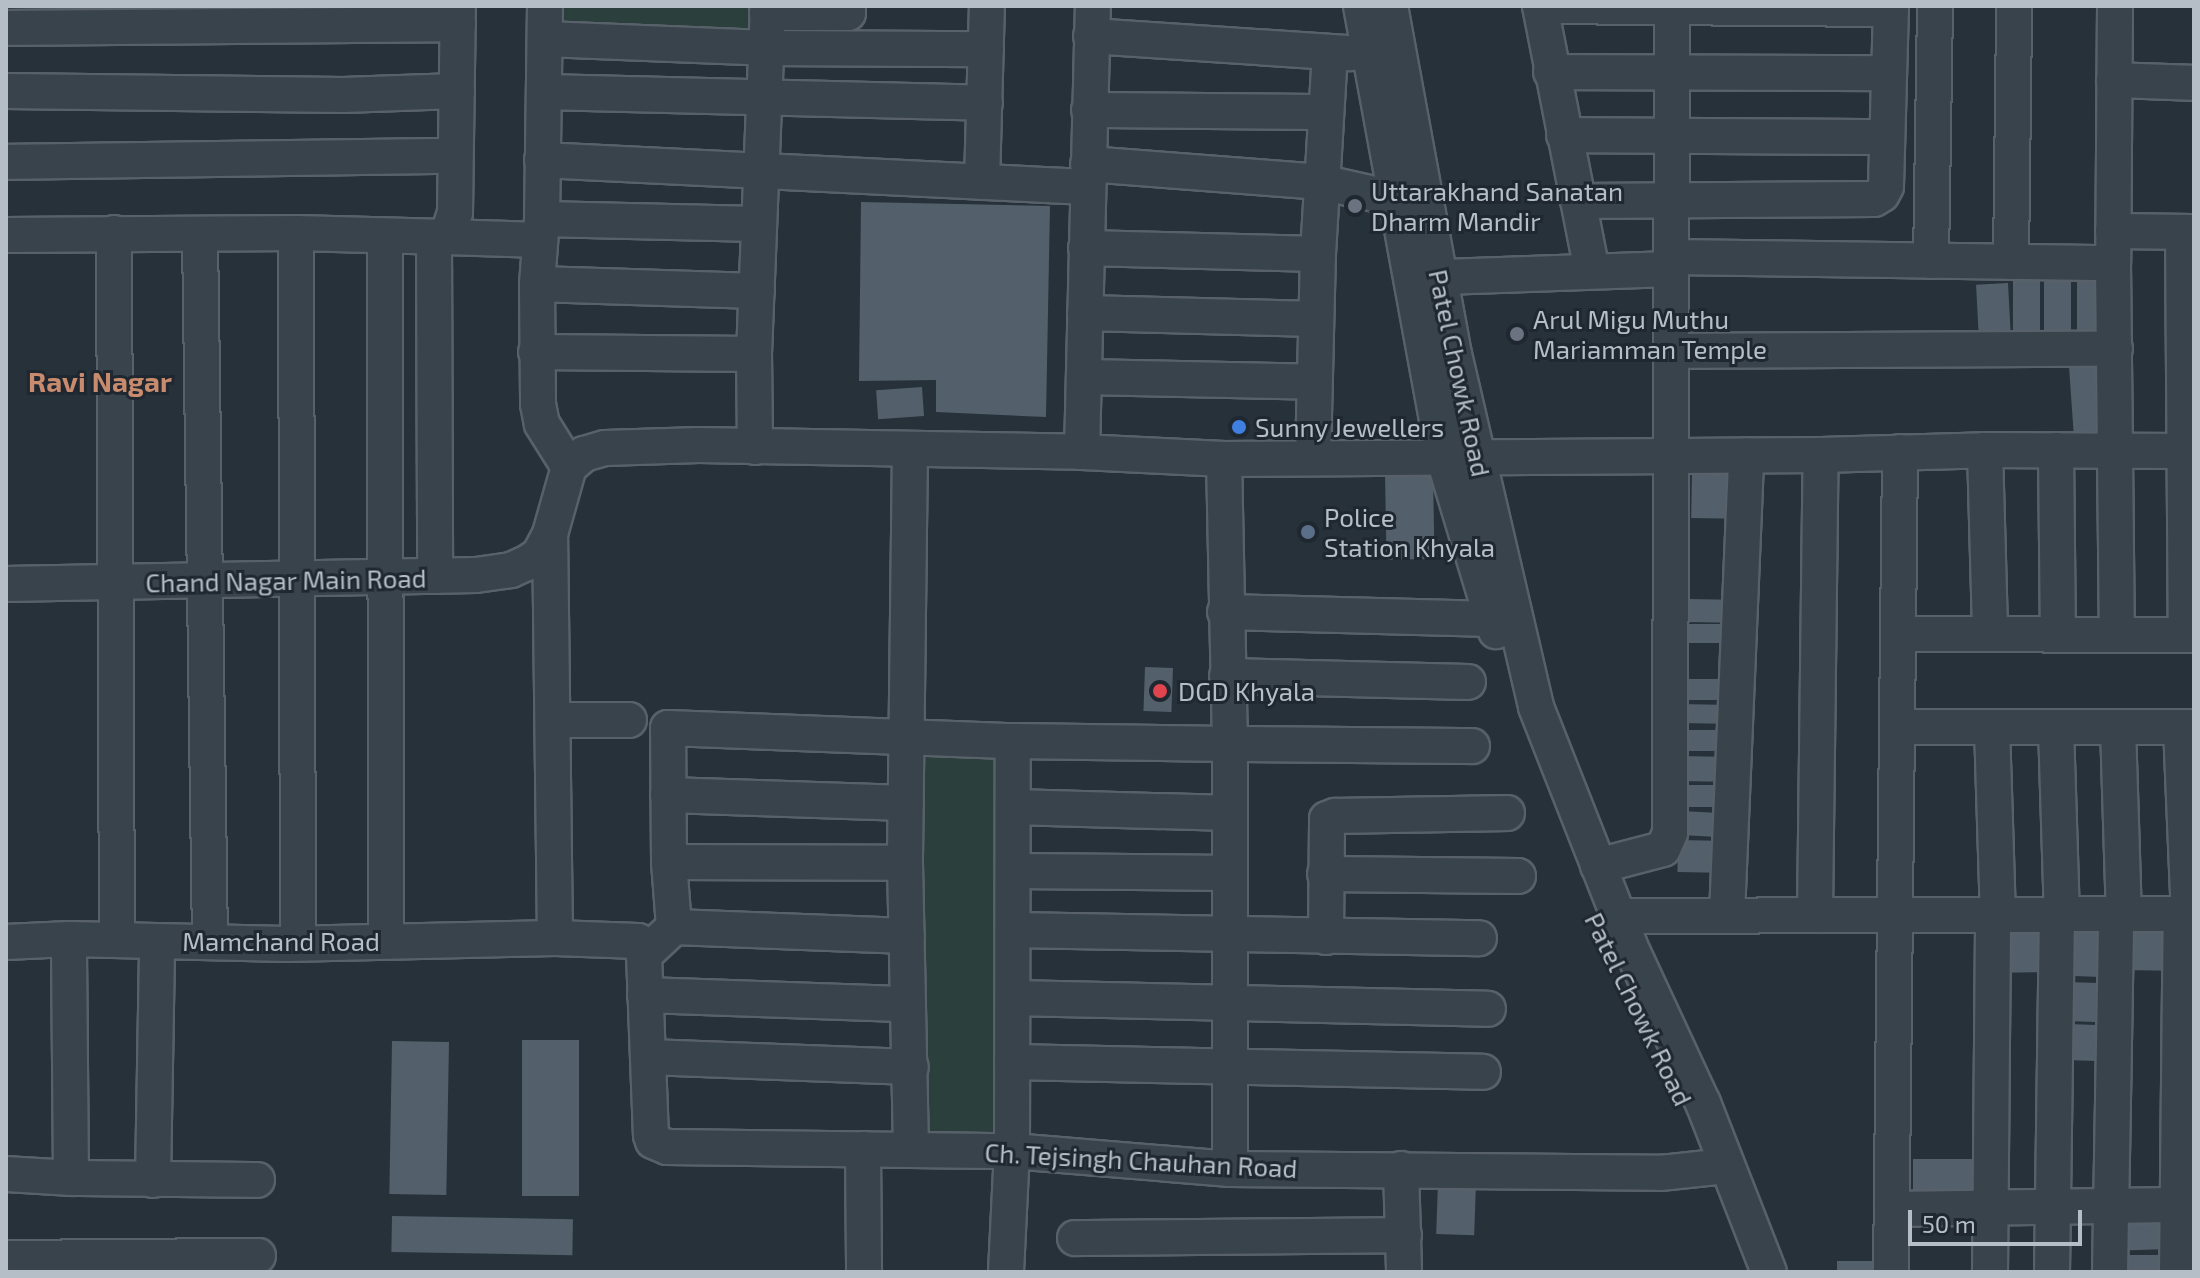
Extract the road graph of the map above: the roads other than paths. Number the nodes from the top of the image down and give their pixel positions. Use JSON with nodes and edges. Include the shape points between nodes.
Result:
{"nodes":[{"id":1,"x":987,"y":6,"type":"edge"},
{"id":2,"x":1361,"y":6,"type":"edge"},
{"id":3,"x":1390,"y":6,"type":"edge"},
{"id":4,"x":1540,"y":6,"type":"edge"},
{"id":5,"x":1935,"y":6,"type":"edge"},
{"id":6,"x":2014,"y":6,"type":"edge"},
{"id":7,"x":2115,"y":6,"type":"edge"},
{"id":8,"x":1891,"y":7,"type":"edge"},
{"id":9,"x":1672,"y":8,"type":"edge"},
{"id":10,"x":768,"y":9,"type":"edge"},
{"id":11,"x":848,"y":10,"type":"edge"},
{"id":12,"x":458,"y":15,"type":"edge"},
{"id":13,"x":1092,"y":21,"type":"edge"},
{"id":14,"x":545,"y":22,"type":"edge"},
{"id":15,"x":6,"y":28,"type":"edge"},
{"id":16,"x":766,"y":48,"type":"junction"},
{"id":17,"x":847,"y":48,"type":"junction"},
{"id":18,"x":986,"y":49,"type":"junction"},
{"id":19,"x":1330,"y":52,"type":"junction"},
{"id":20,"x":1370,"y":55,"type":"junction"},
{"id":21,"x":1551,"y":72,"type":"junction"},
{"id":22,"x":1889,"y":73,"type":"junction"},
{"id":23,"x":1672,"y":74,"type":"junction"},
{"id":24,"x":2114,"y":80,"type":"junction"},
{"id":25,"x":2194,"y":83,"type":"edge"},
{"id":26,"x":6,"y":91,"type":"edge"},
{"id":27,"x":457,"y":91,"type":"junction"},
{"id":28,"x":544,"y":92,"type":"junction"},
{"id":29,"x":764,"y":99,"type":"junction"},
{"id":30,"x":985,"y":103,"type":"junction"},
{"id":31,"x":1089,"y":110,"type":"junction"},
{"id":32,"x":1326,"y":112,"type":"junction"},
{"id":33,"x":1564,"y":135,"type":"junction"},
{"id":34,"x":1671,"y":137,"type":"junction"},
{"id":35,"x":1887,"y":137,"type":"junction"},
{"id":36,"x":455,"y":156,"type":"junction"},
{"id":37,"x":542,"y":160,"type":"junction"},
{"id":38,"x":6,"y":162,"type":"edge"},
{"id":39,"x":763,"y":172,"type":"junction"},
{"id":40,"x":1088,"y":176,"type":"junction"},
{"id":41,"x":982,"y":182,"type":"junction"},
{"id":42,"x":1321,"y":182,"type":"junction"},
{"id":43,"x":1397,"y":199,"type":"junction"},
{"id":44,"x":1578,"y":201,"type":"junction"},
{"id":45,"x":1671,"y":202,"type":"junction"},
{"id":46,"x":759,"y":224,"type":"junction"},
{"id":47,"x":541,"y":229,"type":"junction"},
{"id":48,"x":2189,"y":232,"type":"edge"},
{"id":49,"x":114,"y":233,"type":"junction"},
{"id":50,"x":296,"y":233,"type":"junction"},
{"id":51,"x":6,"y":235,"type":"edge"},
{"id":52,"x":200,"y":235,"type":"junction"},
{"id":53,"x":385,"y":236,"type":"junction"},
{"id":54,"x":440,"y":238,"type":"junction"},
{"id":55,"x":2113,"y":247,"type":"junction"},
{"id":56,"x":1086,"y":248,"type":"junction"},
{"id":57,"x":1318,"y":254,"type":"junction"},
{"id":58,"x":1931,"y":261,"type":"junction"},
{"id":59,"x":2011,"y":262,"type":"junction"},
{"id":60,"x":1671,"y":263,"type":"junction"},
{"id":61,"x":1592,"y":270,"type":"junction"},
{"id":62,"x":1425,"y":277,"type":"junction"},
{"id":63,"x":537,"y":284,"type":"junction"},
{"id":64,"x":757,"y":291,"type":"junction"},
{"id":65,"x":1085,"y":313,"type":"junction"},
{"id":66,"x":1316,"y":319,"type":"junction"},
{"id":67,"x":2115,"y":349,"type":"junction"},
{"id":68,"x":1670,"y":351,"type":"junction"},
{"id":69,"x":536,"y":352,"type":"junction"},
{"id":70,"x":754,"y":354,"type":"junction"},
{"id":71,"x":1084,"y":377,"type":"junction"},
{"id":72,"x":1314,"y":382,"type":"junction"},
{"id":73,"x":755,"y":447,"type":"junction"},
{"id":74,"x":910,"y":449,"type":"junction"},
{"id":75,"x":1985,"y":450,"type":"junction"},
{"id":76,"x":2056,"y":450,"type":"junction"},
{"id":77,"x":2117,"y":451,"type":"junction"},
{"id":78,"x":2189,"y":451,"type":"edge"},
{"id":79,"x":1082,"y":452,"type":"junction"},
{"id":80,"x":1900,"y":452,"type":"junction"},
{"id":81,"x":1746,"y":455,"type":"junction"},
{"id":82,"x":1821,"y":455,"type":"junction"},
{"id":83,"x":1669,"y":456,"type":"junction"},
{"id":84,"x":1313,"y":457,"type":"junction"},
{"id":85,"x":1460,"y":458,"type":"junction"},
{"id":86,"x":1224,"y":459,"type":"junction"},
{"id":87,"x":569,"y":467,"type":"junction"},
{"id":88,"x":550,"y":534,"type":"junction"},
{"id":89,"x":435,"y":576,"type":"junction"},
{"id":90,"x":387,"y":577,"type":"junction"},
{"id":91,"x":299,"y":579,"type":"junction"},
{"id":92,"x":207,"y":581,"type":"junction"},
{"id":93,"x":6,"y":584,"type":"edge"},
{"id":94,"x":114,"y":584,"type":"junction"},
{"id":95,"x":1225,"y":612,"type":"junction"},
{"id":96,"x":1493,"y":619,"type":"junction"},
{"id":97,"x":1900,"y":634,"type":"junction"},
{"id":98,"x":1990,"y":634,"type":"junction"},
{"id":99,"x":2058,"y":635,"type":"junction"},
{"id":100,"x":2117,"y":635,"type":"junction"},
{"id":101,"x":2190,"y":635,"type":"edge"},
{"id":102,"x":1227,"y":676,"type":"junction"},
{"id":103,"x":1468,"y":682,"type":"dead end"},
{"id":104,"x":553,"y":720,"type":"junction"},
{"id":105,"x":629,"y":720,"type":"dead end"},
{"id":106,"x":1899,"y":727,"type":"junction"},
{"id":107,"x":1992,"y":727,"type":"junction"},
{"id":108,"x":2056,"y":727,"type":"junction"},
{"id":109,"x":2118,"y":727,"type":"junction"},
{"id":110,"x":2187,"y":727,"type":"edge"},
{"id":111,"x":906,"y":736,"type":"junction"},
{"id":112,"x":1013,"y":741,"type":"junction"},
{"id":113,"x":1230,"y":744,"type":"junction"},
{"id":114,"x":1472,"y":746,"type":"dead end"},
{"id":115,"x":668,"y":795,"type":"junction"},
{"id":116,"x":906,"y":803,"type":"junction"},
{"id":117,"x":1013,"y":807,"type":"junction"},
{"id":118,"x":1230,"y":813,"type":"junction"},
{"id":119,"x":1507,"y":813,"type":"dead end"},
{"id":120,"x":669,"y":862,"type":"junction"},
{"id":121,"x":905,"y":863,"type":"junction"},
{"id":122,"x":1598,"y":866,"type":"junction"},
{"id":123,"x":1013,"y":871,"type":"junction"},
{"id":124,"x":1229,"y":873,"type":"junction"},
{"id":125,"x":1325,"y":874,"type":"junction"},
{"id":126,"x":1518,"y":876,"type":"dead end"},
{"id":127,"x":1995,"y":914,"type":"junction"},
{"id":128,"x":2120,"y":914,"type":"junction"},
{"id":129,"x":2188,"y":914,"type":"edge"},
{"id":130,"x":1727,"y":915,"type":"junction"},
{"id":131,"x":1815,"y":915,"type":"junction"},
{"id":132,"x":1897,"y":915,"type":"junction"},
{"id":133,"x":2059,"y":915,"type":"junction"},
{"id":134,"x":1618,"y":916,"type":"junction"},
{"id":135,"x":674,"y":927,"type":"junction"},
{"id":136,"x":1013,"y":930,"type":"junction"},
{"id":137,"x":1228,"y":935,"type":"junction"},
{"id":138,"x":907,"y":936,"type":"junction"},
{"id":139,"x":1326,"y":937,"type":"junction"},
{"id":140,"x":555,"y":938,"type":"junction"},
{"id":141,"x":1479,"y":938,"type":"dead end"},
{"id":142,"x":69,"y":939,"type":"junction"},
{"id":143,"x":117,"y":940,"type":"junction"},
{"id":144,"x":157,"y":941,"type":"junction"},
{"id":145,"x":386,"y":941,"type":"junction"},
{"id":146,"x":6,"y":942,"type":"edge"},
{"id":147,"x":210,"y":942,"type":"junction"},
{"id":148,"x":298,"y":943,"type":"junction"},
{"id":149,"x":644,"y":955,"type":"junction"},
{"id":150,"x":645,"y":995,"type":"junction"},
{"id":151,"x":1013,"y":998,"type":"junction"},
{"id":152,"x":908,"y":1004,"type":"junction"},
{"id":153,"x":1228,"y":1006,"type":"junction"},
{"id":154,"x":1488,"y":1009,"type":"dead end"},
{"id":155,"x":648,"y":1057,"type":"junction"},
{"id":156,"x":1012,"y":1062,"type":"junction"},
{"id":157,"x":911,"y":1067,"type":"junction"},
{"id":158,"x":1228,"y":1068,"type":"junction"},
{"id":159,"x":1483,"y":1072,"type":"dead end"},
{"id":160,"x":863,"y":1149,"type":"junction"},
{"id":161,"x":911,"y":1149,"type":"junction"},
{"id":162,"x":1012,"y":1151,"type":"junction"},
{"id":163,"x":1720,"y":1152,"type":"junction"},
{"id":164,"x":1230,"y":1169,"type":"junction"},
{"id":165,"x":1401,"y":1169,"type":"junction"},
{"id":166,"x":6,"y":1174,"type":"edge"},
{"id":167,"x":71,"y":1178,"type":"junction"},
{"id":168,"x":153,"y":1180,"type":"junction"},
{"id":169,"x":257,"y":1180,"type":"dead end"},
{"id":170,"x":2186,"y":1205,"type":"edge"},
{"id":171,"x":2112,"y":1206,"type":"junction"},
{"id":172,"x":1991,"y":1207,"type":"junction"},
{"id":173,"x":2053,"y":1207,"type":"junction"},
{"id":174,"x":1892,"y":1209,"type":"junction"},
{"id":175,"x":1404,"y":1235,"type":"junction"},
{"id":176,"x":1075,"y":1238,"type":"dead end"},
{"id":177,"x":258,"y":1256,"type":"dead end"},
{"id":178,"x":26,"y":1263,"type":"edge"},
{"id":179,"x":864,"y":1272,"type":"edge"},
{"id":180,"x":1006,"y":1272,"type":"edge"},
{"id":181,"x":1404,"y":1272,"type":"edge"},
{"id":182,"x":1769,"y":1272,"type":"edge"},
{"id":183,"x":1891,"y":1272,"type":"edge"},
{"id":184,"x":1990,"y":1272,"type":"edge"},
{"id":185,"x":2052,"y":1272,"type":"edge"},
{"id":186,"x":2110,"y":1272,"type":"edge"},
{"id":187,"x":2177,"y":1272,"type":"edge"}],
"edges":[{"from":1,"to":18,"type":"street"},
{"from":2,"to":20,"type":"street","name":"Patel Chowk Road"},
{"from":3,"to":62,"type":"street","name":"Patel Chowk Road"},
{"from":4,"to":9,"type":"street"},
{"from":4,"to":21,"type":"street"},
{"from":5,"to":58,"type":"street"},
{"from":6,"to":59,"type":"street"},
{"from":7,"to":24,"type":"street"},
{"from":8,"to":9,"type":"street"},
{"from":8,"to":22,"type":"street"},
{"from":9,"to":23,"type":"street"},
{"from":10,"to":11,"type":"street"},
{"from":10,"to":16,"type":"street"},
{"from":11,"to":17,"type":"street"},
{"from":12,"to":15,"type":"street"},
{"from":12,"to":27,"type":"street"},
{"from":13,"to":19,"type":"street"},
{"from":13,"to":31,"type":"street"},
{"from":14,"to":16,"type":"street"},
{"from":14,"to":28,"type":"street"},
{"from":16,"to":17,"type":"street"},
{"from":16,"to":29,"type":"street"},
{"from":17,"to":18,"type":"street"},
{"from":18,"to":30,"type":"street"},
{"from":19,"to":20,"type":"street"},
{"from":19,"to":32,"type":"street"},
{"from":20,"to":43,"type":"street","name":"Patel Chowk Road"},
{"from":21,"to":23,"type":"street"},
{"from":21,"to":33,"type":"street"},
{"from":22,"to":23,"type":"street"},
{"from":22,"to":35,"type":"street"},
{"from":23,"to":34,"type":"street"},
{"from":24,"to":25,"type":"street"},
{"from":24,"to":55,"type":"street"},
{"from":26,"to":27,"type":"street"},
{"from":27,"to":36,"type":"street"},
{"from":28,"to":29,"type":"street"},
{"from":28,"to":37,"type":"street"},
{"from":29,"to":30,"type":"street"},
{"from":29,"to":39,"type":"street"},
{"from":30,"to":41,"type":"street"},
{"from":31,"to":32,"type":"street"},
{"from":31,"to":40,"type":"street"},
{"from":32,"to":42,"type":"street"},
{"from":33,"to":34,"type":"street"},
{"from":33,"to":44,"type":"street"},
{"from":34,"to":35,"type":"street"},
{"from":34,"to":45,"type":"street"},
{"from":35,"to":45,"type":"street","via":[[1886,186],[1874,199]]},
{"from":36,"to":38,"type":"street"},
{"from":36,"to":54,"type":"street","via":[[455,213]]},
{"from":37,"to":39,"type":"street"},
{"from":37,"to":47,"type":"street"},
{"from":39,"to":41,"type":"street"},
{"from":39,"to":46,"type":"street"},
{"from":40,"to":41,"type":"street"},
{"from":40,"to":42,"type":"street"},
{"from":40,"to":56,"type":"street"},
{"from":42,"to":43,"type":"street"},
{"from":42,"to":57,"type":"street"},
{"from":43,"to":62,"type":"street","name":"Patel Chowk Road"},
{"from":44,"to":45,"type":"street"},
{"from":44,"to":61,"type":"street"},
{"from":45,"to":60,"type":"street"},
{"from":46,"to":47,"type":"street"},
{"from":46,"to":64,"type":"street"},
{"from":47,"to":54,"type":"street"},
{"from":47,"to":63,"type":"street"},
{"from":48,"to":55,"type":"street"},
{"from":48,"to":78,"type":"street"},
{"from":49,"to":51,"type":"street"},
{"from":49,"to":52,"type":"street"},
{"from":49,"to":94,"type":"street"},
{"from":50,"to":52,"type":"street"},
{"from":50,"to":53,"type":"street"},
{"from":50,"to":91,"type":"street"},
{"from":52,"to":92,"type":"street"},
{"from":53,"to":54,"type":"street"},
{"from":53,"to":90,"type":"street"},
{"from":54,"to":89,"type":"street"},
{"from":55,"to":59,"type":"street"},
{"from":55,"to":67,"type":"street"},
{"from":56,"to":57,"type":"street"},
{"from":56,"to":65,"type":"street"},
{"from":57,"to":66,"type":"street"},
{"from":58,"to":59,"type":"street"},
{"from":58,"to":60,"type":"street"},
{"from":60,"to":61,"type":"street"},
{"from":60,"to":68,"type":"street"},
{"from":61,"to":62,"type":"street"},
{"from":62,"to":85,"type":"street","name":"Patel Chowk Road"},
{"from":63,"to":64,"type":"street"},
{"from":63,"to":69,"type":"street"},
{"from":64,"to":70,"type":"street"},
{"from":65,"to":66,"type":"street"},
{"from":65,"to":71,"type":"street"},
{"from":66,"to":72,"type":"street"},
{"from":67,"to":68,"type":"street"},
{"from":67,"to":77,"type":"street"},
{"from":68,"to":83,"type":"street"},
{"from":69,"to":70,"type":"street"},
{"from":69,"to":87,"type":"street","via":[[542,424]]},
{"from":70,"to":73,"type":"street"},
{"from":71,"to":72,"type":"street"},
{"from":71,"to":79,"type":"street"},
{"from":72,"to":84,"type":"street"},
{"from":73,"to":74,"type":"street"},
{"from":73,"to":87,"type":"street","via":[[605,448],[584,454]]},
{"from":74,"to":79,"type":"street"},
{"from":74,"to":111,"type":"street"},
{"from":75,"to":76,"type":"street"},
{"from":75,"to":80,"type":"street"},
{"from":75,"to":98,"type":"street"},
{"from":76,"to":77,"type":"street"},
{"from":76,"to":99,"type":"street"},
{"from":77,"to":78,"type":"street"},
{"from":77,"to":100,"type":"street"},
{"from":78,"to":101,"type":"street"},
{"from":79,"to":86,"type":"street"},
{"from":80,"to":82,"type":"street"},
{"from":80,"to":97,"type":"street"},
{"from":81,"to":82,"type":"street"},
{"from":81,"to":83,"type":"street"},
{"from":81,"to":130,"type":"street"},
{"from":82,"to":131,"type":"street"},
{"from":83,"to":85,"type":"street"},
{"from":83,"to":122,"type":"street","via":[[1670,833],[1663,849]]},
{"from":84,"to":85,"type":"street"},
{"from":84,"to":86,"type":"street"},
{"from":85,"to":96,"type":"street","name":"Patel Chowk Road"},
{"from":85,"to":122,"type":"street","name":"Patel Chowk Road","via":[[1536,707]]},
{"from":86,"to":95,"type":"street"},
{"from":87,"to":88,"type":"street"},
{"from":88,"to":89,"type":"street","name":"Chand Nagar Main Road","via":[[539,555],[511,570]]},
{"from":88,"to":104,"type":"street"},
{"from":89,"to":90,"type":"street","name":"Chand Nagar Main Road"},
{"from":90,"to":91,"type":"street","name":"Chand Nagar Main Road"},
{"from":90,"to":145,"type":"street"},
{"from":91,"to":92,"type":"street","name":"Chand Nagar Main Road"},
{"from":91,"to":148,"type":"street"},
{"from":92,"to":94,"type":"street","name":"Chand Nagar Main Road"},
{"from":92,"to":147,"type":"street"},
{"from":93,"to":94,"type":"street","name":"Chand Nagar Main Road"},
{"from":94,"to":143,"type":"street"},
{"from":95,"to":96,"type":"street"},
{"from":95,"to":102,"type":"street"},
{"from":96,"to":163,"type":"street","name":"Patel Chowk Road","via":[[1593,917],[1684,1110]]},
{"from":97,"to":98,"type":"street"},
{"from":97,"to":106,"type":"street"},
{"from":98,"to":99,"type":"street"},
{"from":99,"to":100,"type":"street"},
{"from":100,"to":101,"type":"street"},
{"from":102,"to":103,"type":"street"},
{"from":102,"to":113,"type":"street"},
{"from":104,"to":105,"type":"street"},
{"from":104,"to":140,"type":"street"},
{"from":106,"to":107,"type":"street"},
{"from":106,"to":132,"type":"street"},
{"from":107,"to":108,"type":"street"},
{"from":107,"to":127,"type":"street"},
{"from":108,"to":109,"type":"street"},
{"from":108,"to":133,"type":"street"},
{"from":109,"to":110,"type":"street"},
{"from":109,"to":128,"type":"street"},
{"from":110,"to":129,"type":"street"},
{"from":111,"to":112,"type":"street"},
{"from":111,"to":115,"type":"street","via":[[668,728]]},
{"from":111,"to":116,"type":"street"},
{"from":112,"to":113,"type":"street"},
{"from":112,"to":117,"type":"street"},
{"from":113,"to":114,"type":"street"},
{"from":113,"to":118,"type":"street"},
{"from":115,"to":116,"type":"street"},
{"from":115,"to":120,"type":"street"},
{"from":116,"to":121,"type":"street"},
{"from":117,"to":118,"type":"street"},
{"from":117,"to":123,"type":"street"},
{"from":118,"to":124,"type":"street"},
{"from":119,"to":125,"type":"street","via":[[1335,816],[1324,827]]},
{"from":120,"to":121,"type":"street"},
{"from":120,"to":135,"type":"street"},
{"from":121,"to":138,"type":"street"},
{"from":122,"to":134,"type":"street","name":"Patel Chowk Road"},
{"from":123,"to":124,"type":"street"},
{"from":123,"to":136,"type":"street"},
{"from":124,"to":137,"type":"street"},
{"from":125,"to":126,"type":"street"},
{"from":125,"to":139,"type":"street"},
{"from":127,"to":132,"type":"street"},
{"from":127,"to":133,"type":"street"},
{"from":127,"to":172,"type":"street"},
{"from":128,"to":129,"type":"street"},
{"from":128,"to":133,"type":"street"},
{"from":128,"to":171,"type":"street"},
{"from":129,"to":170,"type":"street"},
{"from":130,"to":131,"type":"street"},
{"from":130,"to":134,"type":"street"},
{"from":131,"to":132,"type":"street"},
{"from":132,"to":174,"type":"street"},
{"from":133,"to":173,"type":"street"},
{"from":134,"to":163,"type":"street","name":"Patel Chowk Road"},
{"from":135,"to":138,"type":"street"},
{"from":135,"to":149,"type":"street"},
{"from":136,"to":137,"type":"street"},
{"from":136,"to":151,"type":"street"},
{"from":137,"to":139,"type":"street"},
{"from":137,"to":153,"type":"street"},
{"from":138,"to":152,"type":"street"},
{"from":139,"to":141,"type":"street"},
{"from":140,"to":145,"type":"street","name":"Mamchand Road"},
{"from":140,"to":149,"type":"street","name":"Mamchand Road","via":[[635,940]]},
{"from":142,"to":143,"type":"street","name":"Mamchand Road"},
{"from":142,"to":146,"type":"street","name":"Mamchand Road"},
{"from":142,"to":167,"type":"street"},
{"from":143,"to":144,"type":"street","name":"Mamchand Road"},
{"from":144,"to":147,"type":"street","name":"Mamchand Road"},
{"from":144,"to":168,"type":"street"},
{"from":145,"to":148,"type":"street","name":"Mamchand Road"},
{"from":147,"to":148,"type":"street","name":"Mamchand Road"},
{"from":149,"to":150,"type":"street"},
{"from":150,"to":152,"type":"street"},
{"from":150,"to":155,"type":"street"},
{"from":151,"to":153,"type":"street"},
{"from":151,"to":156,"type":"street"},
{"from":152,"to":157,"type":"street"},
{"from":153,"to":154,"type":"street"},
{"from":153,"to":158,"type":"street"},
{"from":155,"to":157,"type":"street"},
{"from":155,"to":160,"type":"street","name":"Ch. Tejsingh Chauhan Road","via":[[653,1141],[667,1147]]},
{"from":156,"to":158,"type":"street"},
{"from":156,"to":162,"type":"street"},
{"from":157,"to":161,"type":"street"},
{"from":158,"to":159,"type":"street"},
{"from":158,"to":164,"type":"street"},
{"from":160,"to":161,"type":"street","name":"Ch. Tejsingh Chauhan Road"},
{"from":160,"to":179,"type":"street"},
{"from":161,"to":162,"type":"street","name":"Ch. Tejsingh Chauhan Road"},
{"from":162,"to":164,"type":"street","name":"Ch. Tejsingh Chauhan Road"},
{"from":162,"to":180,"type":"street"},
{"from":163,"to":165,"type":"street","name":"Ch. Tejsingh Chauhan Road","via":[[1660,1173]]},
{"from":163,"to":182,"type":"street"},
{"from":164,"to":165,"type":"street","name":"Ch. Tejsingh Chauhan Road"},
{"from":165,"to":175,"type":"street"},
{"from":166,"to":167,"type":"street"},
{"from":167,"to":168,"type":"street"},
{"from":168,"to":169,"type":"street"},
{"from":170,"to":171,"type":"street"},
{"from":170,"to":187,"type":"street"},
{"from":171,"to":173,"type":"street"},
{"from":171,"to":186,"type":"street"},
{"from":172,"to":173,"type":"street"},
{"from":172,"to":174,"type":"street"},
{"from":172,"to":184,"type":"street"},
{"from":173,"to":185,"type":"street"},
{"from":174,"to":183,"type":"street"},
{"from":175,"to":176,"type":"street"},
{"from":175,"to":181,"type":"street"},
{"from":177,"to":178,"type":"street"}]}
